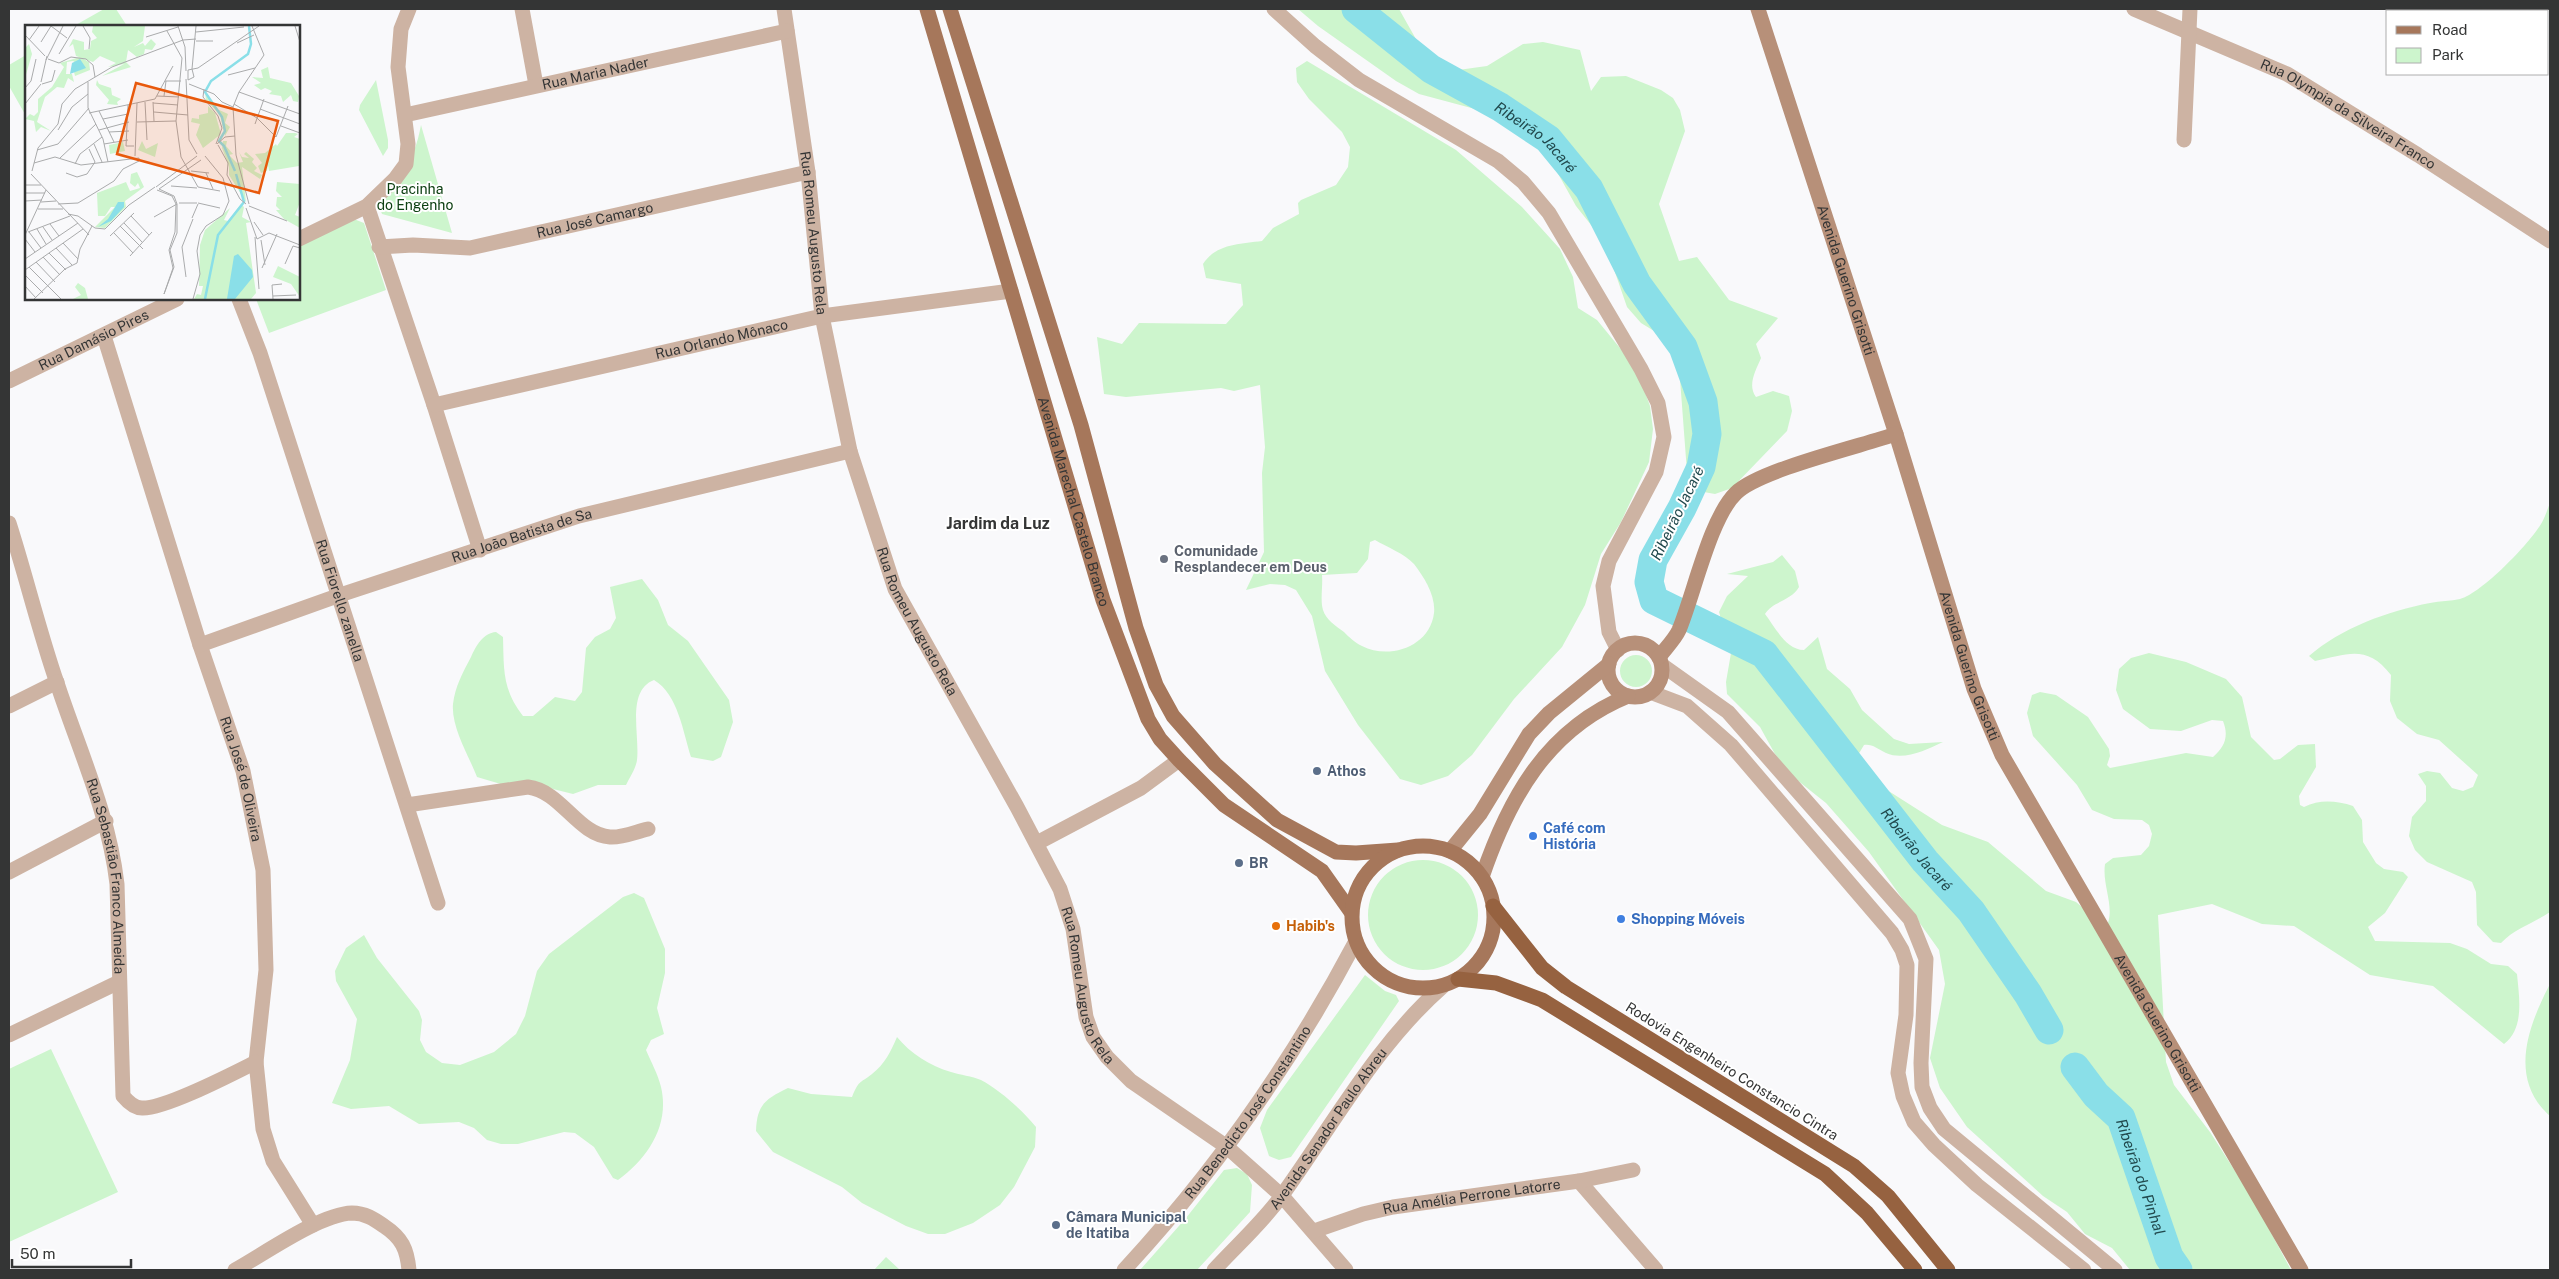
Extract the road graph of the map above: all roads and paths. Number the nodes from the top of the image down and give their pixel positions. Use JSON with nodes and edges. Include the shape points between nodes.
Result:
{"nodes":[{"id":1,"x":409,"y":9,"type":"edge"},
{"id":2,"x":522,"y":9,"type":"edge"},
{"id":3,"x":784,"y":9,"type":"edge"},
{"id":4,"x":927,"y":9,"type":"edge"},
{"id":5,"x":950,"y":9,"type":"edge"},
{"id":6,"x":1274,"y":9,"type":"edge"},
{"id":7,"x":1758,"y":9,"type":"edge"},
{"id":8,"x":2134,"y":9,"type":"edge"},
{"id":9,"x":2190,"y":9,"type":"edge"},
{"id":10,"x":787,"y":31,"type":"junction"},
{"id":11,"x":2188,"y":31,"type":"junction"},
{"id":12,"x":536,"y":85,"type":"junction"},
{"id":13,"x":405,"y":115,"type":"junction"},
{"id":14,"x":2184,"y":140,"type":"dead end"},
{"id":15,"x":808,"y":172,"type":"junction"},
{"id":16,"x":367,"y":206,"type":"junction"},
{"id":17,"x":300,"y":239,"type":"edge"},
{"id":18,"x":2550,"y":241,"type":"edge"},
{"id":19,"x":380,"y":247,"type":"junction"},
{"id":20,"x":1011,"y":292,"type":"junction"},
{"id":21,"x":175,"y":300,"type":"edge"},
{"id":22,"x":239,"y":300,"type":"edge"},
{"id":23,"x":822,"y":316,"type":"junction"},
{"id":24,"x":104,"y":336,"type":"junction"},
{"id":25,"x":9,"y":381,"type":"edge"},
{"id":26,"x":434,"y":405,"type":"junction"},
{"id":27,"x":1896,"y":434,"type":"junction"},
{"id":28,"x":850,"y":451,"type":"junction"},
{"id":29,"x":9,"y":523,"type":"edge"},
{"id":30,"x":12,"y":542,"type":"edge"},
{"id":31,"x":480,"y":550,"type":"junction"},
{"id":32,"x":340,"y":595,"type":"junction"},
{"id":33,"x":200,"y":645,"type":"junction"},
{"id":34,"x":1618,"y":650,"type":"junction"},
{"id":35,"x":1660,"y":661,"type":"junction"},
{"id":36,"x":1610,"y":664,"type":"junction"},
{"id":37,"x":56,"y":682,"type":"junction"},
{"id":38,"x":1650,"y":692,"type":"junction"},
{"id":39,"x":1628,"y":696,"type":"junction"},
{"id":40,"x":9,"y":706,"type":"edge"},
{"id":41,"x":1178,"y":760,"type":"junction"},
{"id":42,"x":407,"y":805,"type":"junction"},
{"id":43,"x":106,"y":821,"type":"junction"},
{"id":44,"x":648,"y":829,"type":"dead end"},
{"id":45,"x":1037,"y":843,"type":"junction"},
{"id":46,"x":1398,"y":850,"type":"junction"},
{"id":47,"x":1450,"y":851,"type":"junction"},
{"id":48,"x":9,"y":872,"type":"edge"},
{"id":49,"x":1482,"y":877,"type":"junction"},
{"id":50,"x":438,"y":903,"type":"dead end"},
{"id":51,"x":1494,"y":906,"type":"junction"},
{"id":52,"x":1351,"y":912,"type":"junction"},
{"id":53,"x":1356,"y":941,"type":"junction"},
{"id":54,"x":1458,"y":979,"type":"junction"},
{"id":55,"x":119,"y":982,"type":"junction"},
{"id":56,"x":1443,"y":986,"type":"junction"},
{"id":57,"x":9,"y":1035,"type":"edge"},
{"id":58,"x":256,"y":1062,"type":"junction"},
{"id":59,"x":1227,"y":1147,"type":"junction"},
{"id":60,"x":1633,"y":1170,"type":"dead end"},
{"id":61,"x":1579,"y":1181,"type":"junction"},
{"id":62,"x":1282,"y":1196,"type":"junction"},
{"id":63,"x":312,"y":1225,"type":"junction"},
{"id":64,"x":1314,"y":1232,"type":"junction"},
{"id":65,"x":235,"y":1270,"type":"edge"},
{"id":66,"x":409,"y":1270,"type":"edge"},
{"id":67,"x":1124,"y":1270,"type":"edge"},
{"id":68,"x":1214,"y":1270,"type":"edge"},
{"id":69,"x":1346,"y":1270,"type":"edge"},
{"id":70,"x":1656,"y":1270,"type":"edge"},
{"id":71,"x":1915,"y":1270,"type":"edge"},
{"id":72,"x":1948,"y":1270,"type":"edge"},
{"id":73,"x":2084,"y":1270,"type":"edge"},
{"id":74,"x":2115,"y":1270,"type":"edge"},
{"id":75,"x":2301,"y":1270,"type":"edge"}],
"edges":[{"from":1,"to":13,"type":"street","via":[[401,29],[398,67]]},
{"from":2,"to":12,"type":"street"},
{"from":3,"to":10,"type":"street","name":"Rua Romeu Augusto Rela"},
{"from":4,"to":20,"type":"main road","name":"Avenida Marechal Castelo Branco"},
{"from":5,"to":46,"type":"main road","name":"Avenida Marechal Castelo Branco","via":[[1081,425],[1136,628],[1156,685],[1173,716],[1215,764],[1277,820],[1336,852]]},
{"from":6,"to":34,"type":"street","via":[[1314,46],[1360,80],[1498,161],[1523,182],[1549,213],[1641,369],[1658,403],[1664,437],[1656,472],[1609,561],[1603,586],[1609,632]]},
{"from":7,"to":27,"type":"main road","name":"Avenida Guerino Grisotti"},
{"from":8,"to":11,"type":"street","name":"Rua Olympia da Silveira Franco"},
{"from":9,"to":11,"type":"street"},
{"from":10,"to":12,"type":"street","name":"Rua Maria Nader"},
{"from":10,"to":15,"type":"street","name":"Rua Romeu Augusto Rela"},
{"from":11,"to":14,"type":"street"},
{"from":11,"to":18,"type":"street","name":"Rua Olympia da Silveira Franco","via":[[2287,74]]},
{"from":12,"to":13,"type":"street","name":"Rua Maria Nader"},
{"from":13,"to":16,"type":"street","via":[[406,164]]},
{"from":15,"to":19,"type":"street","name":"Rua José Camargo","via":[[470,248]]},
{"from":15,"to":23,"type":"street","name":"Rua Romeu Augusto Rela"},
{"from":16,"to":17,"type":"street"},
{"from":16,"to":19,"type":"street"},
{"from":19,"to":26,"type":"street"},
{"from":20,"to":23,"type":"street","name":"Rua Orlando Mônaco"},
{"from":20,"to":41,"type":"main road","name":"Avenida Marechal Castelo Branco","via":[[1103,600],[1134,688],[1156,732]]},
{"from":21,"to":24,"type":"street","name":"Rua Damásio Pires"},
{"from":22,"to":32,"type":"street","name":"Rua Fiorello zanella"},
{"from":23,"to":26,"type":"street","name":"Rua Orlando Mônaco"},
{"from":23,"to":28,"type":"street","name":"Rua Romeu Augusto Rela"},
{"from":24,"to":25,"type":"street","name":"Rua Damásio Pires"},
{"from":24,"to":33,"type":"street","name":"Rua José de Oliveira"},
{"from":26,"to":31,"type":"street"},
{"from":27,"to":35,"type":"main road","via":[[1754,480],[1736,492],[1723,510],[1678,632]]},
{"from":27,"to":75,"type":"main road","name":"Avenida Guerino Grisotti","via":[[1974,689],[2002,755]]},
{"from":28,"to":31,"type":"street","name":"Rua João Batista de Sa","via":[[579,516]]},
{"from":28,"to":45,"type":"street","name":"Rua Romeu Augusto Rela","via":[[895,588]]},
{"from":29,"to":30,"type":"street","name":"Rua Sebastião Franco Almeida"},
{"from":30,"to":37,"type":"street","name":"Rua Sebastião Franco Almeida"},
{"from":31,"to":32,"type":"street","name":"Rua João Batista de Sa"},
{"from":32,"to":33,"type":"street","name":"Rua João Batista de Sa"},
{"from":32,"to":42,"type":"street","name":"Rua Fiorello zanella"},
{"from":33,"to":58,"type":"street","name":"Rua José de Oliveira","via":[[243,771],[263,870],[266,970]]},
{"from":34,"to":35,"type":"main road","via":[[1632,644],[1648,646]]},
{"from":34,"to":36,"type":"main road"},
{"from":35,"to":38,"type":"main road","via":[[1660,680]]},
{"from":35,"to":74,"type":"street","via":[[1728,712],[1910,919],[1926,959],[1922,1087],[1930,1108],[1944,1129]]},
{"from":36,"to":39,"type":"main road","via":[[1608,672],[1614,687]]},
{"from":36,"to":47,"type":"main road","via":[[1549,713],[1529,734],[1480,814]]},
{"from":37,"to":40,"type":"street"},
{"from":37,"to":43,"type":"street","name":"Rua Sebastião Franco Almeida"},
{"from":38,"to":39,"type":"main road"},
{"from":38,"to":73,"type":"street","via":[[1687,706],[1731,745],[1892,933],[1906,965],[1906,1015],[1898,1073],[1914,1122],[1977,1184]]},
{"from":39,"to":49,"type":"main road","via":[[1609,704],[1561,736],[1539,762],[1498,831]]},
{"from":41,"to":45,"type":"street","via":[[1141,788]]},
{"from":41,"to":52,"type":"main road","name":"Avenida Marechal Castelo Branco","via":[[1224,806],[1322,871]]},
{"from":42,"to":44,"type":"street","via":[[528,787],[551,796],[596,834],[622,836]]},
{"from":42,"to":50,"type":"street","name":"Rua Fiorello zanella"},
{"from":43,"to":48,"type":"street"},
{"from":43,"to":55,"type":"street","name":"Rua Sebastião Franco Almeida","via":[[117,884]]},
{"from":45,"to":59,"type":"street","name":"Rua Romeu Augusto Rela","via":[[1060,889],[1073,929],[1086,1017],[1093,1037],[1131,1081]]},
{"from":46,"to":47,"type":"main road","via":[[1432,846]]},
{"from":46,"to":52,"type":"main road","via":[[1384,857],[1366,874],[1354,896]]},
{"from":47,"to":49,"type":"main road","via":[[1468,861]]},
{"from":49,"to":51,"type":"main road"},
{"from":51,"to":54,"type":"main road","via":[[1494,924],[1483,956]]},
{"from":51,"to":72,"type":"highway","name":"Rodovia Engenheiro Constancio Cintra","via":[[1542,968],[1566,987],[1854,1166],[1888,1196]]},
{"from":52,"to":53,"type":"main road"},
{"from":53,"to":56,"type":"main road","via":[[1361,955],[1371,967],[1396,984],[1427,988]]},
{"from":53,"to":59,"type":"street","name":"Rua Benedicto José Constantino","via":[[1326,997]]},
{"from":54,"to":56,"type":"main road"},
{"from":54,"to":71,"type":"highway","via":[[1496,983],[1542,1000],[1825,1174],[1867,1213]]},
{"from":55,"to":57,"type":"street"},
{"from":55,"to":58,"type":"street","name":"Rua Sebastião Franco Almeida","via":[[123,1096],[130,1104],[141,1108],[155,1106]]},
{"from":56,"to":62,"type":"street","name":"Avenida Senador Paulo Abreu","via":[[1416,1009],[1386,1046]]},
{"from":58,"to":63,"type":"street","name":"Rua José de Oliveira","via":[[263,1129],[273,1161]]},
{"from":59,"to":62,"type":"street","name":"Rua Romeu Augusto Rela"},
{"from":59,"to":67,"type":"street","name":"Rua Benedicto José Constantino","via":[[1171,1220]]},
{"from":60,"to":61,"type":"street","name":"Rua Amélia Perrone Latorre"},
{"from":61,"to":64,"type":"street","name":"Rua Amélia Perrone Latorre","via":[[1393,1208],[1363,1214]]},
{"from":61,"to":70,"type":"street"},
{"from":62,"to":64,"type":"street","name":"Rua Romeu Augusto Rela"},
{"from":62,"to":68,"type":"street","name":"Avenida Senador Paulo Abreu"},
{"from":63,"to":65,"type":"street"},
{"from":63,"to":66,"type":"street","via":[[352,1213],[370,1216],[392,1232],[407,1250]]},
{"from":64,"to":69,"type":"street","name":"Rua Romeu Augusto Rela"}]}
